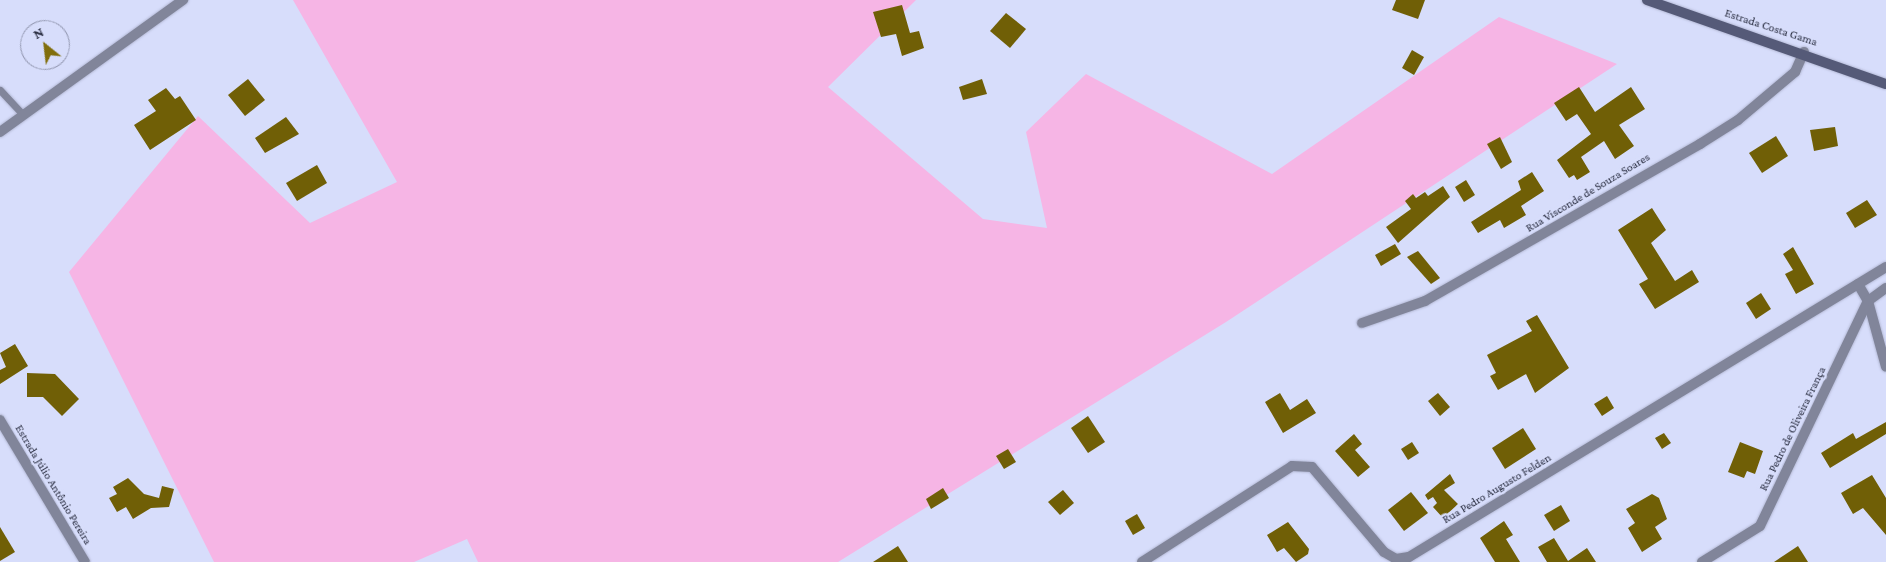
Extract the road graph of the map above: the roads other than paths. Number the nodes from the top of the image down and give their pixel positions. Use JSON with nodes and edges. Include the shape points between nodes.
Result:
{"nodes":[{"id":1,"x":183,"y":0,"type":"edge"},
{"id":2,"x":1647,"y":0,"type":"edge"},
{"id":3,"x":1804,"y":52,"type":"junction"},
{"id":4,"x":1886,"y":84,"type":"edge"},
{"id":5,"x":0,"y":90,"type":"edge"},
{"id":6,"x":23,"y":115,"type":"junction"},
{"id":7,"x":0,"y":132,"type":"edge"},
{"id":8,"x":1886,"y":267,"type":"edge"},
{"id":9,"x":1858,"y":284,"type":"junction"},
{"id":10,"x":1886,"y":288,"type":"edge"},
{"id":11,"x":1868,"y":301,"type":"junction"},
{"id":12,"x":1362,"y":323,"type":"dead end"},
{"id":13,"x":1886,"y":367,"type":"edge"},
{"id":14,"x":0,"y":420,"type":"edge"},
{"id":15,"x":85,"y":562,"type":"edge"},
{"id":16,"x":1142,"y":562,"type":"edge"},
{"id":17,"x":1702,"y":562,"type":"edge"}],
"edges":[{"from":1,"to":6,"type":"street"},
{"from":2,"to":3,"type":"main road","name":"Estrada Costa Gama"},
{"from":3,"to":4,"type":"main road","name":"Estrada Costa Gama"},
{"from":3,"to":12,"type":"street","name":"Rua Visconde de Souza Soares","via":[[1795,72],[1738,120],[1700,144],[1425,301]]},
{"from":5,"to":6,"type":"lane"},
{"from":6,"to":7,"type":"street"},
{"from":8,"to":9,"type":"street","name":"Rua Pedro Augusto Felden"},
{"from":9,"to":11,"type":"street"},
{"from":9,"to":16,"type":"street","name":"Rua Pedro Augusto Felden","via":[[1410,557],[1396,558],[1384,552],[1312,467],[1292,466]]},
{"from":10,"to":11,"type":"street","name":"Rua Pedro de Oliveira França"},
{"from":11,"to":13,"type":"street"},
{"from":11,"to":17,"type":"street","name":"Rua Pedro de Oliveira França","via":[[1760,526]]},
{"from":14,"to":15,"type":"street","name":"Estrada Júlio Antônio Pereira"}]}
